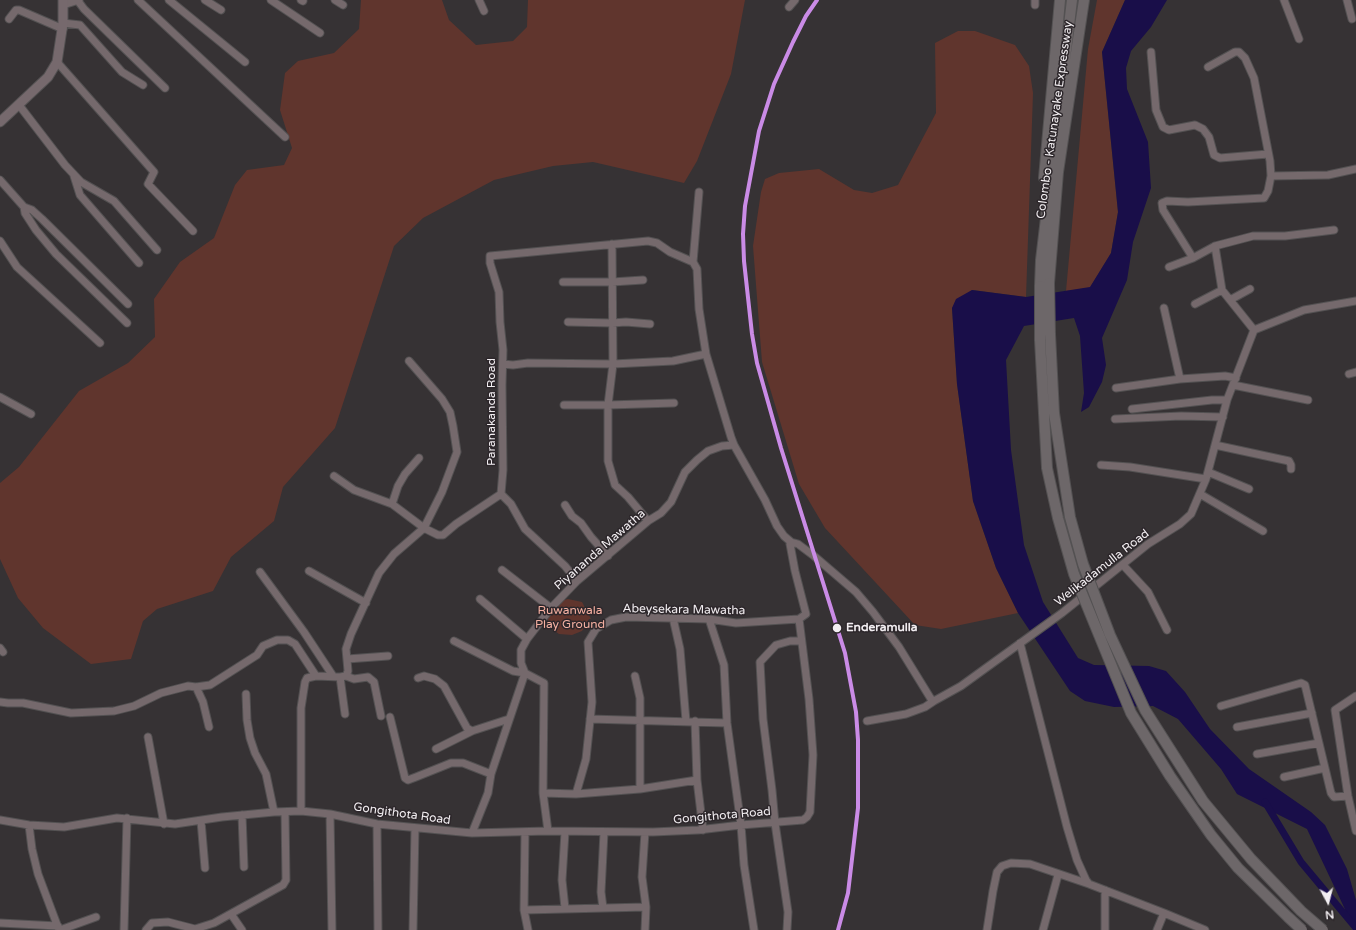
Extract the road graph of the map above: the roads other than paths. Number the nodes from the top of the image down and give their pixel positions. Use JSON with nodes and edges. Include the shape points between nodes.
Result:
{"nodes":[{"id":1,"x":138,"y":0,"type":"edge"},
{"id":2,"x":169,"y":0,"type":"edge"},
{"id":3,"x":206,"y":0,"type":"edge"},
{"id":4,"x":271,"y":0,"type":"edge"},
{"id":5,"x":335,"y":0,"type":"edge"},
{"id":6,"x":479,"y":0,"type":"edge"},
{"id":7,"x":795,"y":0,"type":"edge"},
{"id":8,"x":1056,"y":0,"type":"edge"},
{"id":9,"x":1060,"y":0,"type":"edge"},
{"id":10,"x":1066,"y":0,"type":"edge"},
{"id":11,"x":1072,"y":0,"type":"edge"},
{"id":12,"x":1084,"y":0,"type":"edge"},
{"id":13,"x":1284,"y":0,"type":"edge"},
{"id":14,"x":1347,"y":0,"type":"edge"},
{"id":15,"x":79,"y":1,"type":"edge"},
{"id":16,"x":63,"y":2,"type":"edge"},
{"id":17,"x":343,"y":5,"type":"dead end"},
{"id":18,"x":789,"y":7,"type":"dead end"},
{"id":19,"x":221,"y":10,"type":"dead end"},
{"id":20,"x":484,"y":11,"type":"dead end"},
{"id":21,"x":9,"y":19,"type":"dead end"},
{"id":22,"x":1352,"y":19,"type":"dead end"},
{"id":23,"x":63,"y":26,"type":"junction"},
{"id":24,"x":320,"y":33,"type":"dead end"},
{"id":25,"x":1299,"y":39,"type":"dead end"},
{"id":26,"x":1151,"y":52,"type":"dead end"},
{"id":27,"x":57,"y":62,"type":"junction"},
{"id":28,"x":245,"y":62,"type":"dead end"},
{"id":29,"x":1208,"y":67,"type":"dead end"},
{"id":30,"x":143,"y":85,"type":"dead end"},
{"id":31,"x":165,"y":88,"type":"dead end"},
{"id":32,"x":19,"y":104,"type":"junction"},
{"id":33,"x":0,"y":122,"type":"edge"},
{"id":34,"x":285,"y":137,"type":"dead end"},
{"id":35,"x":1268,"y":154,"type":"junction"},
{"id":36,"x":1356,"y":169,"type":"edge"},
{"id":37,"x":74,"y":174,"type":"junction"},
{"id":38,"x":1271,"y":176,"type":"junction"},
{"id":39,"x":0,"y":180,"type":"edge"},
{"id":40,"x":698,"y":192,"type":"dead end"},
{"id":41,"x":1043,"y":194,"type":"junction"},
{"id":42,"x":24,"y":207,"type":"junction"},
{"id":43,"x":1042,"y":230,"type":"junction"},
{"id":44,"x":1334,"y":230,"type":"dead end"},
{"id":45,"x":193,"y":232,"type":"dead end"},
{"id":46,"x":0,"y":241,"type":"edge"},
{"id":47,"x":612,"y":244,"type":"junction"},
{"id":48,"x":1215,"y":246,"type":"junction"},
{"id":49,"x":157,"y":250,"type":"dead end"},
{"id":50,"x":1193,"y":258,"type":"junction"},
{"id":51,"x":1041,"y":260,"type":"junction"},
{"id":52,"x":693,"y":262,"type":"junction"},
{"id":53,"x":139,"y":263,"type":"dead end"},
{"id":54,"x":1169,"y":267,"type":"dead end"},
{"id":55,"x":643,"y":280,"type":"dead end"},
{"id":56,"x":563,"y":282,"type":"dead end"},
{"id":57,"x":612,"y":282,"type":"junction"},
{"id":58,"x":1045,"y":285,"type":"junction"},
{"id":59,"x":1250,"y":289,"type":"dead end"},
{"id":60,"x":1222,"y":290,"type":"junction"},
{"id":61,"x":1230,"y":300,"type":"junction"},
{"id":62,"x":1356,"y":300,"type":"edge"},
{"id":63,"x":128,"y":304,"type":"dead end"},
{"id":64,"x":1195,"y":304,"type":"dead end"},
{"id":65,"x":1164,"y":308,"type":"dead end"},
{"id":66,"x":568,"y":322,"type":"dead end"},
{"id":67,"x":127,"y":323,"type":"dead end"},
{"id":68,"x":612,"y":323,"type":"junction"},
{"id":69,"x":650,"y":324,"type":"dead end"},
{"id":70,"x":1254,"y":330,"type":"junction"},
{"id":71,"x":100,"y":343,"type":"dead end"},
{"id":72,"x":706,"y":354,"type":"junction"},
{"id":73,"x":409,"y":361,"type":"dead end"},
{"id":74,"x":503,"y":364,"type":"junction"},
{"id":75,"x":613,"y":364,"type":"junction"},
{"id":76,"x":1180,"y":379,"type":"junction"},
{"id":77,"x":1234,"y":382,"type":"junction"},
{"id":78,"x":1116,"y":388,"type":"dead end"},
{"id":79,"x":0,"y":397,"type":"edge"},
{"id":80,"x":1227,"y":400,"type":"junction"},
{"id":81,"x":1308,"y":400,"type":"dead end"},
{"id":82,"x":674,"y":403,"type":"dead end"},
{"id":83,"x":564,"y":405,"type":"dead end"},
{"id":84,"x":608,"y":405,"type":"junction"},
{"id":85,"x":1132,"y":409,"type":"dead end"},
{"id":86,"x":31,"y":414,"type":"dead end"},
{"id":87,"x":1223,"y":417,"type":"junction"},
{"id":88,"x":1115,"y":419,"type":"dead end"},
{"id":89,"x":734,"y":445,"type":"junction"},
{"id":90,"x":1215,"y":445,"type":"junction"},
{"id":91,"x":419,"y":458,"type":"dead end"},
{"id":92,"x":1101,"y":465,"type":"dead end"},
{"id":93,"x":1291,"y":469,"type":"dead end"},
{"id":94,"x":1207,"y":475,"type":"junction"},
{"id":95,"x":334,"y":476,"type":"dead end"},
{"id":96,"x":1249,"y":488,"type":"dead end"},
{"id":97,"x":501,"y":494,"type":"junction"},
{"id":98,"x":1200,"y":494,"type":"junction"},
{"id":99,"x":392,"y":504,"type":"junction"},
{"id":100,"x":565,"y":505,"type":"dead end"},
{"id":101,"x":648,"y":521,"type":"junction"},
{"id":102,"x":424,"y":528,"type":"junction"},
{"id":103,"x":1263,"y":531,"type":"dead end"},
{"id":104,"x":791,"y":542,"type":"junction"},
{"id":105,"x":608,"y":556,"type":"junction"},
{"id":106,"x":1123,"y":564,"type":"junction"},
{"id":107,"x":502,"y":570,"type":"dead end"},
{"id":108,"x":309,"y":571,"type":"dead end"},
{"id":109,"x":260,"y":572,"type":"dead end"},
{"id":110,"x":577,"y":581,"type":"junction"},
{"id":111,"x":480,"y":599,"type":"dead end"},
{"id":112,"x":366,"y":603,"type":"junction"},
{"id":113,"x":551,"y":608,"type":"junction"},
{"id":114,"x":673,"y":618,"type":"junction"},
{"id":115,"x":709,"y":619,"type":"junction"},
{"id":116,"x":799,"y":619,"type":"junction"},
{"id":117,"x":1167,"y":630,"type":"dead end"},
{"id":118,"x":527,"y":639,"type":"junction"},
{"id":119,"x":454,"y":641,"type":"dead end"},
{"id":120,"x":801,"y":641,"type":"junction"},
{"id":121,"x":1020,"y":643,"type":"junction"},
{"id":122,"x":388,"y":656,"type":"dead end"},
{"id":123,"x":347,"y":659,"type":"junction"},
{"id":124,"x":525,"y":673,"type":"junction"},
{"id":125,"x":316,"y":676,"type":"junction"},
{"id":126,"x":635,"y":676,"type":"dead end"},
{"id":127,"x":340,"y":677,"type":"junction"},
{"id":128,"x":418,"y":678,"type":"dead end"},
{"id":129,"x":196,"y":687,"type":"junction"},
{"id":130,"x":246,"y":694,"type":"dead end"},
{"id":131,"x":1356,"y":696,"type":"edge"},
{"id":132,"x":934,"y":701,"type":"junction"},
{"id":133,"x":0,"y":702,"type":"edge"},
{"id":134,"x":1221,"y":706,"type":"dead end"},
{"id":135,"x":1312,"y":712,"type":"junction"},
{"id":136,"x":345,"y":714,"type":"dead end"},
{"id":137,"x":381,"y":716,"type":"dead end"},
{"id":138,"x":390,"y":717,"type":"dead end"},
{"id":139,"x":590,"y":718,"type":"junction"},
{"id":140,"x":509,"y":719,"type":"junction"},
{"id":141,"x":640,"y":720,"type":"junction"},
{"id":142,"x":686,"y":721,"type":"junction"},
{"id":143,"x":695,"y":721,"type":"junction"},
{"id":144,"x":867,"y":721,"type":"dead end"},
{"id":145,"x":727,"y":723,"type":"junction"},
{"id":146,"x":209,"y":727,"type":"dead end"},
{"id":147,"x":1237,"y":727,"type":"dead end"},
{"id":148,"x":472,"y":731,"type":"junction"},
{"id":149,"x":148,"y":737,"type":"dead end"},
{"id":150,"x":1319,"y":743,"type":"junction"},
{"id":151,"x":436,"y":749,"type":"dead end"},
{"id":152,"x":1257,"y":754,"type":"dead end"},
{"id":153,"x":1325,"y":768,"type":"junction"},
{"id":154,"x":491,"y":774,"type":"junction"},
{"id":155,"x":1284,"y":777,"type":"dead end"},
{"id":156,"x":697,"y":780,"type":"junction"},
{"id":157,"x":640,"y":789,"type":"junction"},
{"id":158,"x":543,"y":793,"type":"junction"},
{"id":159,"x":576,"y":794,"type":"junction"},
{"id":160,"x":1348,"y":796,"type":"junction"},
{"id":161,"x":301,"y":811,"type":"junction"},
{"id":162,"x":274,"y":812,"type":"junction"},
{"id":163,"x":285,"y":812,"type":"junction"},
{"id":164,"x":330,"y":814,"type":"junction"},
{"id":165,"x":242,"y":815,"type":"junction"},
{"id":166,"x":127,"y":818,"type":"junction"},
{"id":167,"x":0,"y":820,"type":"edge"},
{"id":168,"x":201,"y":821,"type":"junction"},
{"id":169,"x":774,"y":823,"type":"junction"},
{"id":170,"x":164,"y":824,"type":"junction"},
{"id":171,"x":377,"y":824,"type":"junction"},
{"id":172,"x":29,"y":825,"type":"junction"},
{"id":173,"x":741,"y":825,"type":"junction"},
{"id":174,"x":415,"y":828,"type":"junction"},
{"id":175,"x":703,"y":830,"type":"junction"},
{"id":176,"x":548,"y":831,"type":"junction"},
{"id":177,"x":1356,"y":831,"type":"edge"},
{"id":178,"x":525,"y":832,"type":"junction"},
{"id":179,"x":565,"y":832,"type":"junction"},
{"id":180,"x":604,"y":832,"type":"junction"},
{"id":181,"x":645,"y":832,"type":"junction"},
{"id":182,"x":472,"y":834,"type":"junction"},
{"id":183,"x":244,"y":867,"type":"dead end"},
{"id":184,"x":205,"y":868,"type":"dead end"},
{"id":185,"x":1058,"y":875,"type":"junction"},
{"id":186,"x":1089,"y":884,"type":"junction"},
{"id":187,"x":1105,"y":890,"type":"junction"},
{"id":188,"x":646,"y":907,"type":"junction"},
{"id":189,"x":565,"y":908,"type":"junction"},
{"id":190,"x":603,"y":908,"type":"junction"},
{"id":191,"x":524,"y":910,"type":"junction"},
{"id":192,"x":1164,"y":912,"type":"junction"},
{"id":193,"x":231,"y":914,"type":"junction"},
{"id":194,"x":96,"y":917,"type":"dead end"},
{"id":195,"x":0,"y":923,"type":"edge"},
{"id":196,"x":59,"y":929,"type":"edge"},
{"id":197,"x":124,"y":930,"type":"edge"},
{"id":198,"x":146,"y":930,"type":"edge"},
{"id":199,"x":242,"y":930,"type":"edge"},
{"id":200,"x":332,"y":930,"type":"edge"},
{"id":201,"x":378,"y":930,"type":"edge"},
{"id":202,"x":413,"y":930,"type":"edge"},
{"id":203,"x":528,"y":930,"type":"edge"},
{"id":204,"x":645,"y":930,"type":"edge"},
{"id":205,"x":754,"y":930,"type":"edge"},
{"id":206,"x":787,"y":930,"type":"edge"},
{"id":207,"x":987,"y":930,"type":"edge"},
{"id":208,"x":1043,"y":930,"type":"edge"},
{"id":209,"x":1105,"y":930,"type":"edge"},
{"id":210,"x":1157,"y":930,"type":"edge"},
{"id":211,"x":1205,"y":930,"type":"edge"},
{"id":212,"x":1302,"y":930,"type":"edge"},
{"id":213,"x":1323,"y":930,"type":"edge"}],
"edges":[{"from":1,"to":34,"type":"street"},
{"from":2,"to":28,"type":"street"},
{"from":3,"to":19,"type":"street"},
{"from":4,"to":24,"type":"street"},
{"from":5,"to":17,"type":"street"},
{"from":6,"to":20,"type":"street"},
{"from":7,"to":18,"type":"street"},
{"from":8,"to":41,"type":"highway","via":[[1044,122]]},
{"from":9,"to":41,"type":"highway"},
{"from":10,"to":43,"type":"highway"},
{"from":11,"to":51,"type":"highway","name":"Colombo - Katunayake Expressway"},
{"from":12,"to":58,"type":"highway","name":"Colombo - Katunayake Expressway","via":[[1058,172]]},
{"from":13,"to":25,"type":"street"},
{"from":14,"to":22,"type":"street"},
{"from":15,"to":16,"type":"street"},
{"from":15,"to":31,"type":"street","via":[[84,9]]},
{"from":16,"to":23,"type":"main road"},
{"from":21,"to":23,"type":"street","via":[[16,10],[19,10]]},
{"from":23,"to":27,"type":"main road"},
{"from":23,"to":30,"type":"street","via":[[80,25],[122,72]]},
{"from":26,"to":35,"type":"street","via":[[1156,110],[1163,127],[1169,130],[1195,125],[1203,130],[1214,155],[1220,158]]},
{"from":27,"to":32,"type":"main road","via":[[48,77]]},
{"from":27,"to":45,"type":"street","via":[[154,172],[148,184]]},
{"from":29,"to":35,"type":"street","via":[[1235,52],[1239,52],[1244,58],[1254,78]]},
{"from":32,"to":33,"type":"main road"},
{"from":32,"to":37,"type":"street"},
{"from":35,"to":38,"type":"street"},
{"from":36,"to":38,"type":"street","via":[[1328,175]]},
{"from":37,"to":49,"type":"street","via":[[81,182],[114,201]]},
{"from":37,"to":53,"type":"street","via":[[80,195]]},
{"from":38,"to":50,"type":"street","via":[[1264,198],[1167,201],[1162,204],[1163,210]]},
{"from":39,"to":42,"type":"street"},
{"from":40,"to":52,"type":"street"},
{"from":41,"to":43,"type":"highway"},
{"from":42,"to":63,"type":"street","via":[[42,219]]},
{"from":42,"to":67,"type":"street","via":[[36,230],[56,254]]},
{"from":43,"to":51,"type":"highway"},
{"from":44,"to":48,"type":"street","via":[[1285,236],[1253,236]]},
{"from":46,"to":71,"type":"street","via":[[17,268]]},
{"from":47,"to":52,"type":"street","via":[[648,241],[657,243]]},
{"from":47,"to":57,"type":"street"},
{"from":47,"to":74,"type":"street","name":"Paranakanda Road","via":[[490,256],[500,292]]},
{"from":48,"to":50,"type":"street"},
{"from":48,"to":60,"type":"street"},
{"from":50,"to":54,"type":"street"},
{"from":51,"to":58,"type":"highway","name":"Colombo - Katunayake Expressway"},
{"from":52,"to":72,"type":"street","via":[[697,269],[699,309]]},
{"from":55,"to":57,"type":"street"},
{"from":56,"to":57,"type":"street"},
{"from":57,"to":68,"type":"street"},
{"from":58,"to":212,"type":"highway","name":"Colombo - Katunayake Expressway","bridge":true,"via":[[1040,340],[1047,468],[1058,518],[1077,582],[1131,713],[1170,776],[1238,868]]},
{"from":58,"to":213,"type":"highway","name":"Colombo - Katunayake Expressway","bridge":true,"via":[[1054,413],[1070,517],[1083,564],[1110,636],[1145,710],[1203,801],[1251,859]]},
{"from":59,"to":61,"type":"street"},
{"from":60,"to":61,"type":"street"},
{"from":60,"to":64,"type":"street"},
{"from":61,"to":70,"type":"street"},
{"from":62,"to":70,"type":"street","via":[[1304,310]]},
{"from":65,"to":76,"type":"street"},
{"from":66,"to":68,"type":"street"},
{"from":68,"to":69,"type":"street"},
{"from":68,"to":75,"type":"street"},
{"from":70,"to":77,"type":"street","name":"Welikadamulla Road"},
{"from":72,"to":75,"type":"street","via":[[673,361]]},
{"from":72,"to":89,"type":"street"},
{"from":73,"to":102,"type":"street","via":[[450,412],[457,452],[442,492]]},
{"from":74,"to":75,"type":"street"},
{"from":74,"to":97,"type":"street","name":"Paranakanda Road"},
{"from":75,"to":84,"type":"street"},
{"from":76,"to":77,"type":"street","via":[[1225,376]]},
{"from":76,"to":78,"type":"street"},
{"from":77,"to":80,"type":"street","name":"Welikadamulla Road"},
{"from":77,"to":81,"type":"street"},
{"from":79,"to":86,"type":"street"},
{"from":80,"to":85,"type":"street"},
{"from":80,"to":87,"type":"street","name":"Welikadamulla Road"},
{"from":82,"to":84,"type":"street"},
{"from":83,"to":84,"type":"street"},
{"from":84,"to":101,"type":"street","via":[[608,461],[615,485]]},
{"from":87,"to":88,"type":"street"},
{"from":87,"to":90,"type":"street","name":"Welikadamulla Road"},
{"from":89,"to":101,"type":"street","name":"Piyananda Mawatha","via":[[708,451],[697,460],[685,472],[671,502],[661,513]]},
{"from":89,"to":104,"type":"street","via":[[777,526]]},
{"from":90,"to":93,"type":"street","via":[[1289,461]]},
{"from":90,"to":94,"type":"street","name":"Welikadamulla Road"},
{"from":91,"to":99,"type":"street","via":[[405,474]]},
{"from":92,"to":94,"type":"street"},
{"from":94,"to":96,"type":"street"},
{"from":94,"to":98,"type":"street","name":"Welikadamulla Road"},
{"from":95,"to":99,"type":"street","via":[[354,490]]},
{"from":97,"to":102,"type":"street","via":[[443,535]]},
{"from":97,"to":110,"type":"street","via":[[511,504],[525,529],[565,566]]},
{"from":98,"to":103,"type":"street"},
{"from":98,"to":106,"type":"street","name":"Welikadamulla Road","via":[[1191,514]]},
{"from":99,"to":102,"type":"street"},
{"from":100,"to":105,"type":"street"},
{"from":101,"to":105,"type":"street","name":"Piyananda Mawatha"},
{"from":102,"to":112,"type":"street","via":[[394,554],[379,573]]},
{"from":104,"to":116,"type":"street","via":[[806,614]]},
{"from":104,"to":132,"type":"street","via":[[809,552],[856,592],[899,646]]},
{"from":105,"to":110,"type":"street","name":"Piyananda Mawatha"},
{"from":106,"to":117,"type":"street","via":[[1148,592]]},
{"from":106,"to":121,"type":"street","name":"Welikadamulla Road"},
{"from":107,"to":113,"type":"street"},
{"from":108,"to":112,"type":"street"},
{"from":109,"to":127,"type":"street"},
{"from":110,"to":113,"type":"street","name":"Piyananda Mawatha"},
{"from":111,"to":118,"type":"street"},
{"from":112,"to":123,"type":"street","via":[[346,648]]},
{"from":113,"to":118,"type":"street","name":"Piyananda Mawatha"},
{"from":114,"to":115,"type":"street","name":"Abeysekara Mawatha"},
{"from":114,"to":139,"type":"street","name":"Abeysekara Mawatha","via":[[626,617],[611,620],[596,628],[588,642],[592,702]]},
{"from":114,"to":142,"type":"street","via":[[680,649]]},
{"from":115,"to":116,"type":"street","name":"Abeysekara Mawatha","via":[[736,623]]},
{"from":115,"to":145,"type":"street","via":[[724,665]]},
{"from":116,"to":120,"type":"street"},
{"from":118,"to":124,"type":"street","name":"Piyananda Mawatha","via":[[521,650],[521,664]]},
{"from":119,"to":124,"type":"street","via":[[513,671]]},
{"from":120,"to":169,"type":"street","via":[[776,645],[760,662]]},
{"from":120,"to":169,"type":"street","name":"Gongithota Road","via":[[813,755],[810,812],[803,820]]},
{"from":121,"to":132,"type":"street","name":"Welikadamulla Road","via":[[961,686]]},
{"from":121,"to":186,"type":"street","via":[[1068,827],[1078,860]]},
{"from":122,"to":123,"type":"street"},
{"from":123,"to":127,"type":"street","via":[[348,671]]},
{"from":124,"to":140,"type":"street"},
{"from":124,"to":158,"type":"street","via":[[544,683]]},
{"from":125,"to":127,"type":"street"},
{"from":125,"to":129,"type":"street","via":[[295,644],[288,640],[277,640],[263,646],[257,655],[210,685]]},
{"from":125,"to":161,"type":"street","via":[[307,678],[305,682],[301,708]]},
{"from":126,"to":141,"type":"street","via":[[640,698]]},
{"from":127,"to":136,"type":"street"},
{"from":127,"to":137,"type":"street","via":[[368,678],[374,682]]},
{"from":128,"to":148,"type":"street","via":[[424,676],[435,679],[444,686],[467,728]]},
{"from":129,"to":133,"type":"street","via":[[188,686],[161,693],[134,706],[114,711],[92,713],[71,713],[23,703]]},
{"from":129,"to":146,"type":"street","via":[[203,702]]},
{"from":130,"to":162,"type":"street","via":[[250,738],[266,774]]},
{"from":131,"to":160,"type":"street","via":[[1335,710]]},
{"from":132,"to":144,"type":"street","name":"Welikadamulla Road","via":[[926,707],[906,714]]},
{"from":134,"to":135,"type":"street","via":[[1301,683],[1305,685]]},
{"from":135,"to":147,"type":"street"},
{"from":135,"to":150,"type":"street"},
{"from":138,"to":154,"type":"street","via":[[405,778],[408,780],[450,763],[463,763]]},
{"from":139,"to":141,"type":"street"},
{"from":139,"to":159,"type":"street","name":"Abeysekara Mawatha","via":[[586,759]]},
{"from":140,"to":148,"type":"street"},
{"from":140,"to":154,"type":"street"},
{"from":141,"to":142,"type":"street"},
{"from":141,"to":157,"type":"street"},
{"from":142,"to":143,"type":"street"},
{"from":143,"to":145,"type":"street"},
{"from":143,"to":156,"type":"street"},
{"from":145,"to":173,"type":"street"},
{"from":148,"to":151,"type":"street"},
{"from":149,"to":170,"type":"street"},
{"from":150,"to":152,"type":"street"},
{"from":150,"to":153,"type":"street"},
{"from":153,"to":155,"type":"street"},
{"from":153,"to":160,"type":"street","via":[[1334,797]]},
{"from":154,"to":182,"type":"street","via":[[488,793]]},
{"from":156,"to":157,"type":"street"},
{"from":156,"to":175,"type":"street"},
{"from":157,"to":159,"type":"street"},
{"from":158,"to":159,"type":"street"},
{"from":158,"to":176,"type":"street"},
{"from":160,"to":177,"type":"street"},
{"from":161,"to":163,"type":"street","name":"Gongithota Road"},
{"from":161,"to":164,"type":"street","name":"Gongithota Road"},
{"from":162,"to":163,"type":"street","name":"Gongithota Road"},
{"from":162,"to":165,"type":"street","name":"Gongithota Road"},
{"from":163,"to":193,"type":"street","via":[[286,880],[283,885]]},
{"from":164,"to":171,"type":"street","name":"Gongithota Road"},
{"from":164,"to":200,"type":"street"},
{"from":165,"to":168,"type":"street","name":"Gongithota Road"},
{"from":165,"to":183,"type":"street"},
{"from":166,"to":170,"type":"street","name":"Gongithota Road"},
{"from":166,"to":172,"type":"street","name":"Gongithota Road","via":[[64,827]]},
{"from":166,"to":197,"type":"street"},
{"from":167,"to":172,"type":"street","name":"Gongithota Road"},
{"from":168,"to":170,"type":"street","name":"Gongithota Road"},
{"from":168,"to":184,"type":"street"},
{"from":169,"to":173,"type":"street","name":"Gongithota Road"},
{"from":169,"to":206,"type":"street","via":[[788,912]]},
{"from":171,"to":174,"type":"street","name":"Gongithota Road"},
{"from":171,"to":201,"type":"street"},
{"from":172,"to":196,"type":"street","via":[[38,874]]},
{"from":173,"to":175,"type":"street","name":"Gongithota Road"},
{"from":173,"to":205,"type":"street"},
{"from":174,"to":182,"type":"street","name":"Gongithota Road"},
{"from":174,"to":202,"type":"street"},
{"from":175,"to":181,"type":"street","name":"Gongithota Road"},
{"from":176,"to":178,"type":"street","name":"Gongithota Road"},
{"from":176,"to":179,"type":"street","name":"Gongithota Road"},
{"from":178,"to":182,"type":"street","name":"Gongithota Road"},
{"from":178,"to":191,"type":"street"},
{"from":179,"to":180,"type":"street","name":"Gongithota Road"},
{"from":179,"to":189,"type":"street","via":[[562,880]]},
{"from":180,"to":181,"type":"street","name":"Gongithota Road"},
{"from":180,"to":190,"type":"street","via":[[601,892]]},
{"from":181,"to":188,"type":"street","via":[[642,877]]},
{"from":185,"to":186,"type":"street"},
{"from":185,"to":207,"type":"street","via":[[1030,864],[1011,863],[1002,866],[997,872]]},
{"from":185,"to":208,"type":"street"},
{"from":186,"to":187,"type":"street"},
{"from":187,"to":192,"type":"street"},
{"from":187,"to":209,"type":"street"},
{"from":188,"to":190,"type":"street"},
{"from":188,"to":204,"type":"street"},
{"from":189,"to":190,"type":"street"},
{"from":189,"to":191,"type":"street"},
{"from":191,"to":203,"type":"street"},
{"from":192,"to":210,"type":"street"},
{"from":192,"to":211,"type":"street"},
{"from":193,"to":198,"type":"street","via":[[194,929],[168,922],[152,923]]},
{"from":193,"to":199,"type":"street"},
{"from":194,"to":196,"type":"street"},
{"from":195,"to":196,"type":"street"}]}
